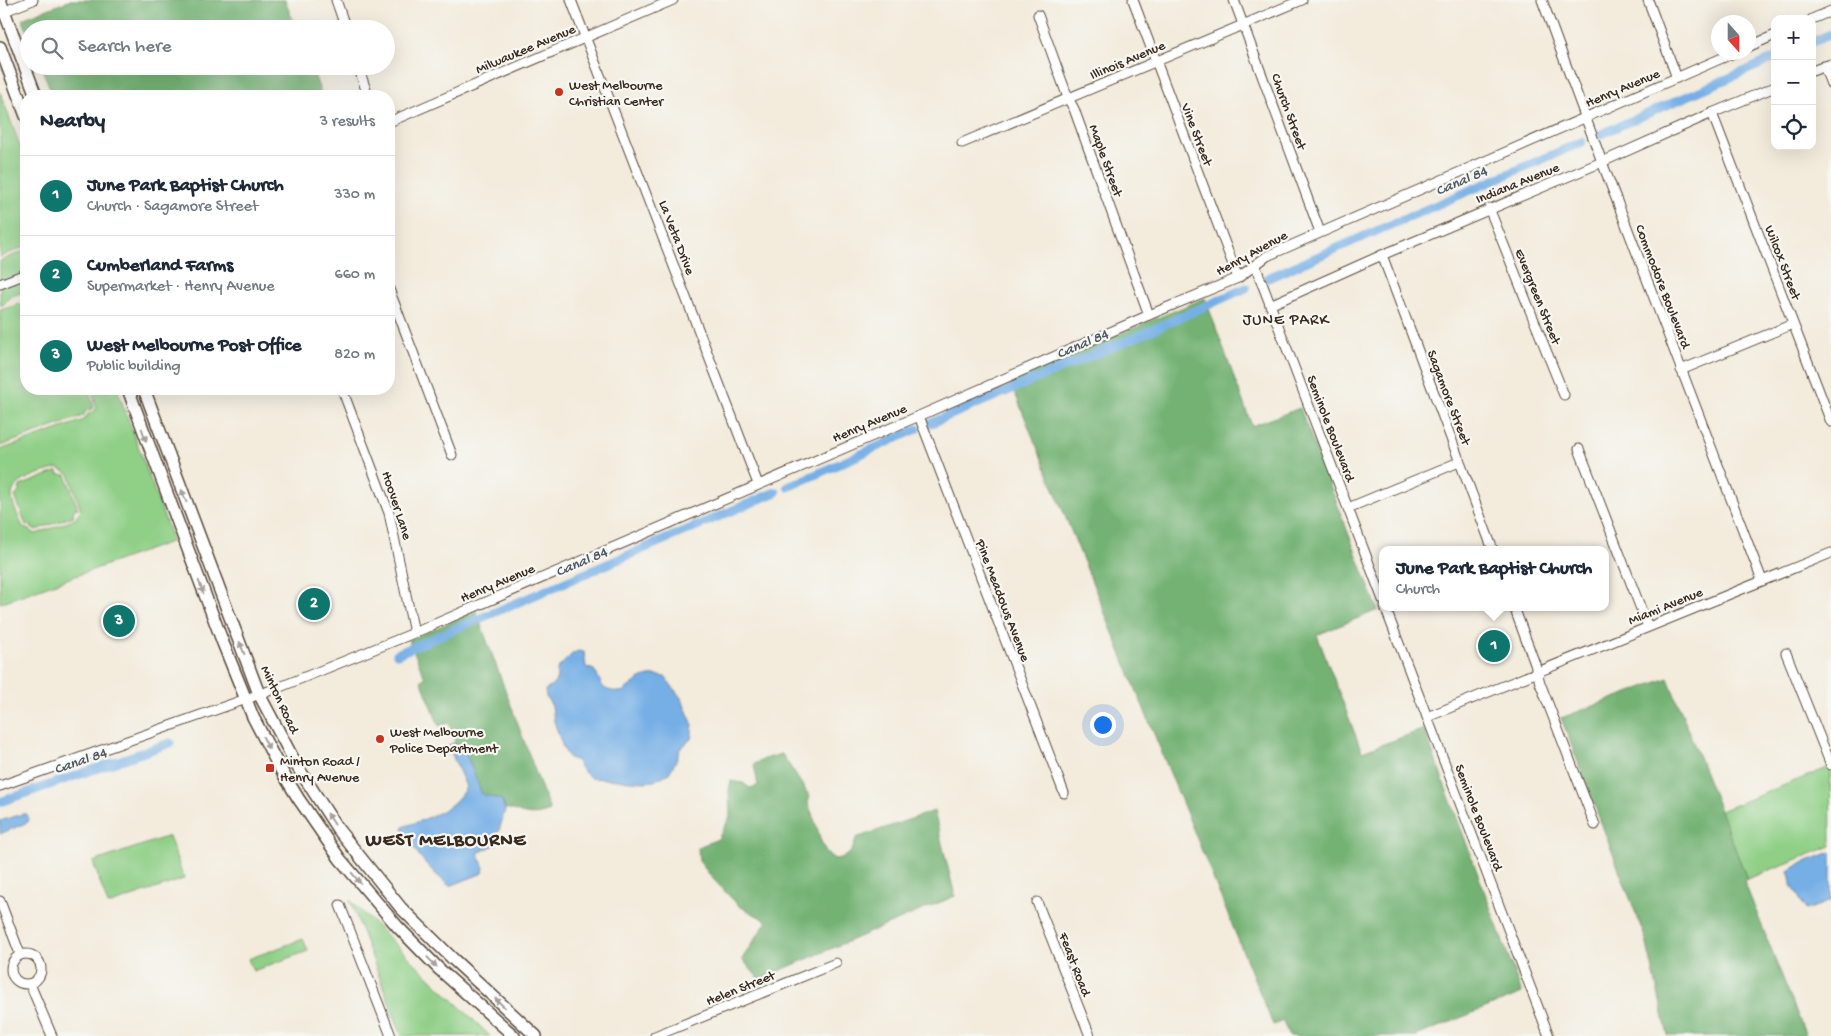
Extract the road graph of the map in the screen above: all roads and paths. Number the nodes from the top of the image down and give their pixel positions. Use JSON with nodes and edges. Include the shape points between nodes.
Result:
{"nodes":[{"id":1,"x":33,"y":0,"type":"edge"},
{"id":2,"x":336,"y":0,"type":"edge"},
{"id":3,"x":571,"y":0,"type":"edge"},
{"id":4,"x":673,"y":0,"type":"edge"},
{"id":5,"x":1133,"y":0,"type":"edge"},
{"id":6,"x":1234,"y":0,"type":"edge"},
{"id":7,"x":1302,"y":0,"type":"edge"},
{"id":8,"x":1542,"y":0,"type":"edge"},
{"id":9,"x":1648,"y":0,"type":"edge"},
{"id":10,"x":2,"y":8,"type":"edge"},
{"id":11,"x":1831,"y":11,"type":"edge"},
{"id":12,"x":1038,"y":15,"type":"dead end"},
{"id":13,"x":1816,"y":17,"type":"edge"},
{"id":14,"x":343,"y":20,"type":"edge"},
{"id":15,"x":1243,"y":24,"type":"junction"},
{"id":16,"x":585,"y":37,"type":"junction"},
{"id":17,"x":1771,"y":38,"type":"edge"},
{"id":18,"x":1756,"y":44,"type":"edge"},
{"id":19,"x":0,"y":47,"type":"edge"},
{"id":20,"x":20,"y":55,"type":"edge"},
{"id":21,"x":1718,"y":60,"type":"edge"},
{"id":22,"x":1156,"y":62,"type":"junction"},
{"id":23,"x":1827,"y":65,"type":"edge"},
{"id":24,"x":28,"y":75,"type":"edge"},
{"id":25,"x":361,"y":75,"type":"edge"},
{"id":26,"x":1677,"y":78,"type":"junction"},
{"id":27,"x":1831,"y":84,"type":"edge"},
{"id":28,"x":1771,"y":89,"type":"edge"},
{"id":29,"x":34,"y":90,"type":"edge"},
{"id":30,"x":366,"y":90,"type":"edge"},
{"id":31,"x":1068,"y":98,"type":"junction"},
{"id":32,"x":20,"y":100,"type":"edge"},
{"id":33,"x":1712,"y":113,"type":"junction"},
{"id":34,"x":1585,"y":118,"type":"junction"},
{"id":35,"x":395,"y":119,"type":"edge"},
{"id":36,"x":962,"y":143,"type":"dead end"},
{"id":37,"x":1602,"y":162,"type":"junction"},
{"id":38,"x":1489,"y":208,"type":"junction"},
{"id":39,"x":1320,"y":232,"type":"junction"},
{"id":40,"x":1382,"y":255,"type":"junction"},
{"id":41,"x":1255,"y":265,"type":"junction"},
{"id":42,"x":20,"y":276,"type":"edge"},
{"id":43,"x":1238,"y":278,"type":"junction"},
{"id":44,"x":0,"y":284,"type":"edge"},
{"id":45,"x":395,"y":305,"type":"edge"},
{"id":46,"x":1270,"y":305,"type":"junction"},
{"id":47,"x":1149,"y":315,"type":"junction"},
{"id":48,"x":1794,"y":324,"type":"junction"},
{"id":49,"x":1682,"y":370,"type":"junction"},
{"id":50,"x":130,"y":395,"type":"edge"},
{"id":51,"x":146,"y":395,"type":"edge"},
{"id":52,"x":344,"y":395,"type":"edge"},
{"id":53,"x":1564,"y":395,"type":"dead end"},
{"id":54,"x":919,"y":416,"type":"junction"},
{"id":55,"x":1831,"y":422,"type":"edge"},
{"id":56,"x":1580,"y":449,"type":"dead end"},
{"id":57,"x":452,"y":455,"type":"dead end"},
{"id":58,"x":1460,"y":462,"type":"junction"},
{"id":59,"x":758,"y":484,"type":"junction"},
{"id":60,"x":1348,"y":508,"type":"junction"},
{"id":61,"x":1491,"y":546,"type":"edge"},
{"id":62,"x":1831,"y":552,"type":"edge"},
{"id":63,"x":1762,"y":580,"type":"junction"},
{"id":64,"x":1379,"y":589,"type":"edge"},
{"id":65,"x":1387,"y":611,"type":"edge"},
{"id":66,"x":1516,"y":611,"type":"edge"},
{"id":67,"x":1648,"y":627,"type":"junction"},
{"id":68,"x":414,"y":633,"type":"junction"},
{"id":69,"x":1786,"y":653,"type":"dead end"},
{"id":70,"x":1536,"y":673,"type":"junction"},
{"id":71,"x":259,"y":694,"type":"junction"},
{"id":72,"x":246,"y":698,"type":"junction"},
{"id":73,"x":1427,"y":717,"type":"junction"},
{"id":74,"x":1831,"y":766,"type":"edge"},
{"id":75,"x":0,"y":786,"type":"edge"},
{"id":76,"x":1064,"y":793,"type":"dead end"},
{"id":77,"x":1595,"y":825,"type":"dead end"},
{"id":78,"x":0,"y":901,"type":"edge"},
{"id":79,"x":1037,"y":902,"type":"dead end"},
{"id":80,"x":340,"y":905,"type":"dead end"},
{"id":81,"x":405,"y":912,"type":"junction"},
{"id":82,"x":398,"y":927,"type":"junction"},
{"id":83,"x":20,"y":954,"type":"junction"},
{"id":84,"x":836,"y":963,"type":"dead end"},
{"id":85,"x":30,"y":984,"type":"junction"},
{"id":86,"x":52,"y":1036,"type":"edge"},
{"id":87,"x":391,"y":1036,"type":"edge"},
{"id":88,"x":514,"y":1036,"type":"edge"},
{"id":89,"x":536,"y":1036,"type":"edge"},
{"id":90,"x":655,"y":1036,"type":"edge"},
{"id":91,"x":1090,"y":1036,"type":"edge"},
{"id":92,"x":1549,"y":1036,"type":"edge"}],
"edges":[{"from":1,"to":10,"type":"street"},
{"from":2,"to":14,"type":"street"},
{"from":3,"to":16,"type":"street","name":"La Veta Drive"},
{"from":4,"to":16,"type":"street","name":"Milwaukee Avenue"},
{"from":5,"to":22,"type":"street","name":"Vine Street"},
{"from":6,"to":15,"type":"street","name":"Church Street"},
{"from":7,"to":15,"type":"street","name":"Illinois Avenue"},
{"from":8,"to":34,"type":"street","name":"Commodore Boulevard"},
{"from":9,"to":26,"type":"street"},
{"from":10,"to":20,"type":"main road"},
{"from":11,"to":13,"type":"street"},
{"from":12,"to":31,"type":"street","name":"Maple Street"},
{"from":15,"to":22,"type":"street","name":"Illinois Avenue"},
{"from":15,"to":39,"type":"street","name":"Church Street"},
{"from":16,"to":35,"type":"street","name":"Milwaukee Avenue"},
{"from":16,"to":59,"type":"street","name":"La Veta Drive"},
{"from":17,"to":18,"type":"street"},
{"from":19,"to":32,"type":"main road"},
{"from":21,"to":26,"type":"street","name":"Henry Avenue"},
{"from":22,"to":31,"type":"street","name":"Illinois Avenue"},
{"from":22,"to":43,"type":"street","name":"Vine Street"},
{"from":23,"to":27,"type":"street"},
{"from":24,"to":29,"type":"main road"},
{"from":25,"to":30,"type":"street"},
{"from":26,"to":34,"type":"street","name":"Henry Avenue"},
{"from":28,"to":33,"type":"street","name":"Indiana Avenue"},
{"from":31,"to":36,"type":"street","name":"Illinois Avenue"},
{"from":31,"to":47,"type":"street","name":"Maple Street"},
{"from":33,"to":37,"type":"street","name":"Indiana Avenue"},
{"from":33,"to":48,"type":"street","name":"Wilcox Street"},
{"from":34,"to":37,"type":"street","name":"Commodore Boulevard"},
{"from":34,"to":39,"type":"street","name":"Henry Avenue"},
{"from":37,"to":38,"type":"street","name":"Indiana Avenue"},
{"from":37,"to":49,"type":"street","name":"Commodore Boulevard"},
{"from":38,"to":40,"type":"street","name":"Indiana Avenue"},
{"from":38,"to":53,"type":"street","name":"Evergreen Street"},
{"from":39,"to":41,"type":"street","name":"Henry Avenue","via":[[1267,256]]},
{"from":40,"to":46,"type":"street","name":"Indiana Avenue"},
{"from":40,"to":58,"type":"street","name":"Sagamore Street"},
{"from":41,"to":43,"type":"street","name":"Henry Avenue"},
{"from":41,"to":46,"type":"street","name":"Seminole Boulevard"},
{"from":42,"to":44,"type":"street"},
{"from":43,"to":47,"type":"street","name":"Henry Avenue"},
{"from":45,"to":57,"type":"street"},
{"from":46,"to":60,"type":"street","name":"Seminole Boulevard"},
{"from":47,"to":54,"type":"street","name":"Henry Avenue"},
{"from":48,"to":49,"type":"street"},
{"from":48,"to":55,"type":"street","name":"Wilcox Street"},
{"from":49,"to":63,"type":"street","name":"Commodore Boulevard"},
{"from":50,"to":72,"type":"main road","one_way":true},
{"from":71,"to":51,"type":"main road","name":"Minton Road","one_way":true},
{"from":52,"to":68,"type":"street","name":"Hoover Lane","via":[[390,513]]},
{"from":54,"to":59,"type":"street","name":"Henry Avenue"},
{"from":54,"to":76,"type":"street","name":"Pine Meadows Avenue"},
{"from":56,"to":67,"type":"street"},
{"from":58,"to":60,"type":"street"},
{"from":58,"to":61,"type":"street","name":"Sagamore Street"},
{"from":59,"to":68,"type":"street","name":"Henry Avenue"},
{"from":60,"to":64,"type":"street","name":"Seminole Boulevard"},
{"from":62,"to":63,"type":"street","name":"Miami Avenue"},
{"from":63,"to":67,"type":"street","name":"Miami Avenue"},
{"from":65,"to":73,"type":"street","name":"Seminole Boulevard"},
{"from":66,"to":70,"type":"street","via":[[1536,664]]},
{"from":67,"to":70,"type":"street","name":"Miami Avenue"},
{"from":68,"to":71,"type":"street","name":"Henry Avenue"},
{"from":69,"to":74,"type":"street"},
{"from":70,"to":73,"type":"street","name":"Miami Avenue"},
{"from":70,"to":77,"type":"street"},
{"from":71,"to":72,"type":"street","name":"Henry Avenue"},
{"from":81,"to":71,"type":"main road","name":"Minton Road","one_way":true,"via":[[337,828],[297,766]]},
{"from":72,"to":75,"type":"street","name":"Henry Avenue"},
{"from":72,"to":82,"type":"main road","one_way":true,"via":[[278,765],[300,801],[340,859]]},
{"from":73,"to":92,"type":"street","name":"Seminole Boulevard"},
{"from":78,"to":83,"type":"street"},
{"from":79,"to":91,"type":"street","name":"Feast Road"},
{"from":80,"to":87,"type":"street"},
{"from":81,"to":82,"type":"main road"},
{"from":89,"to":81,"type":"main road","name":"Minton Road","one_way":true},
{"from":82,"to":88,"type":"main road","one_way":true,"via":[[439,969]]},
{"from":83,"to":85,"type":"street","via":[[12,962],[12,974],[19,982]]},
{"from":83,"to":85,"type":"street","via":[[34,957],[40,966],[38,977]]},
{"from":84,"to":90,"type":"street","name":"Helen Street"},
{"from":85,"to":86,"type":"street"}]}
